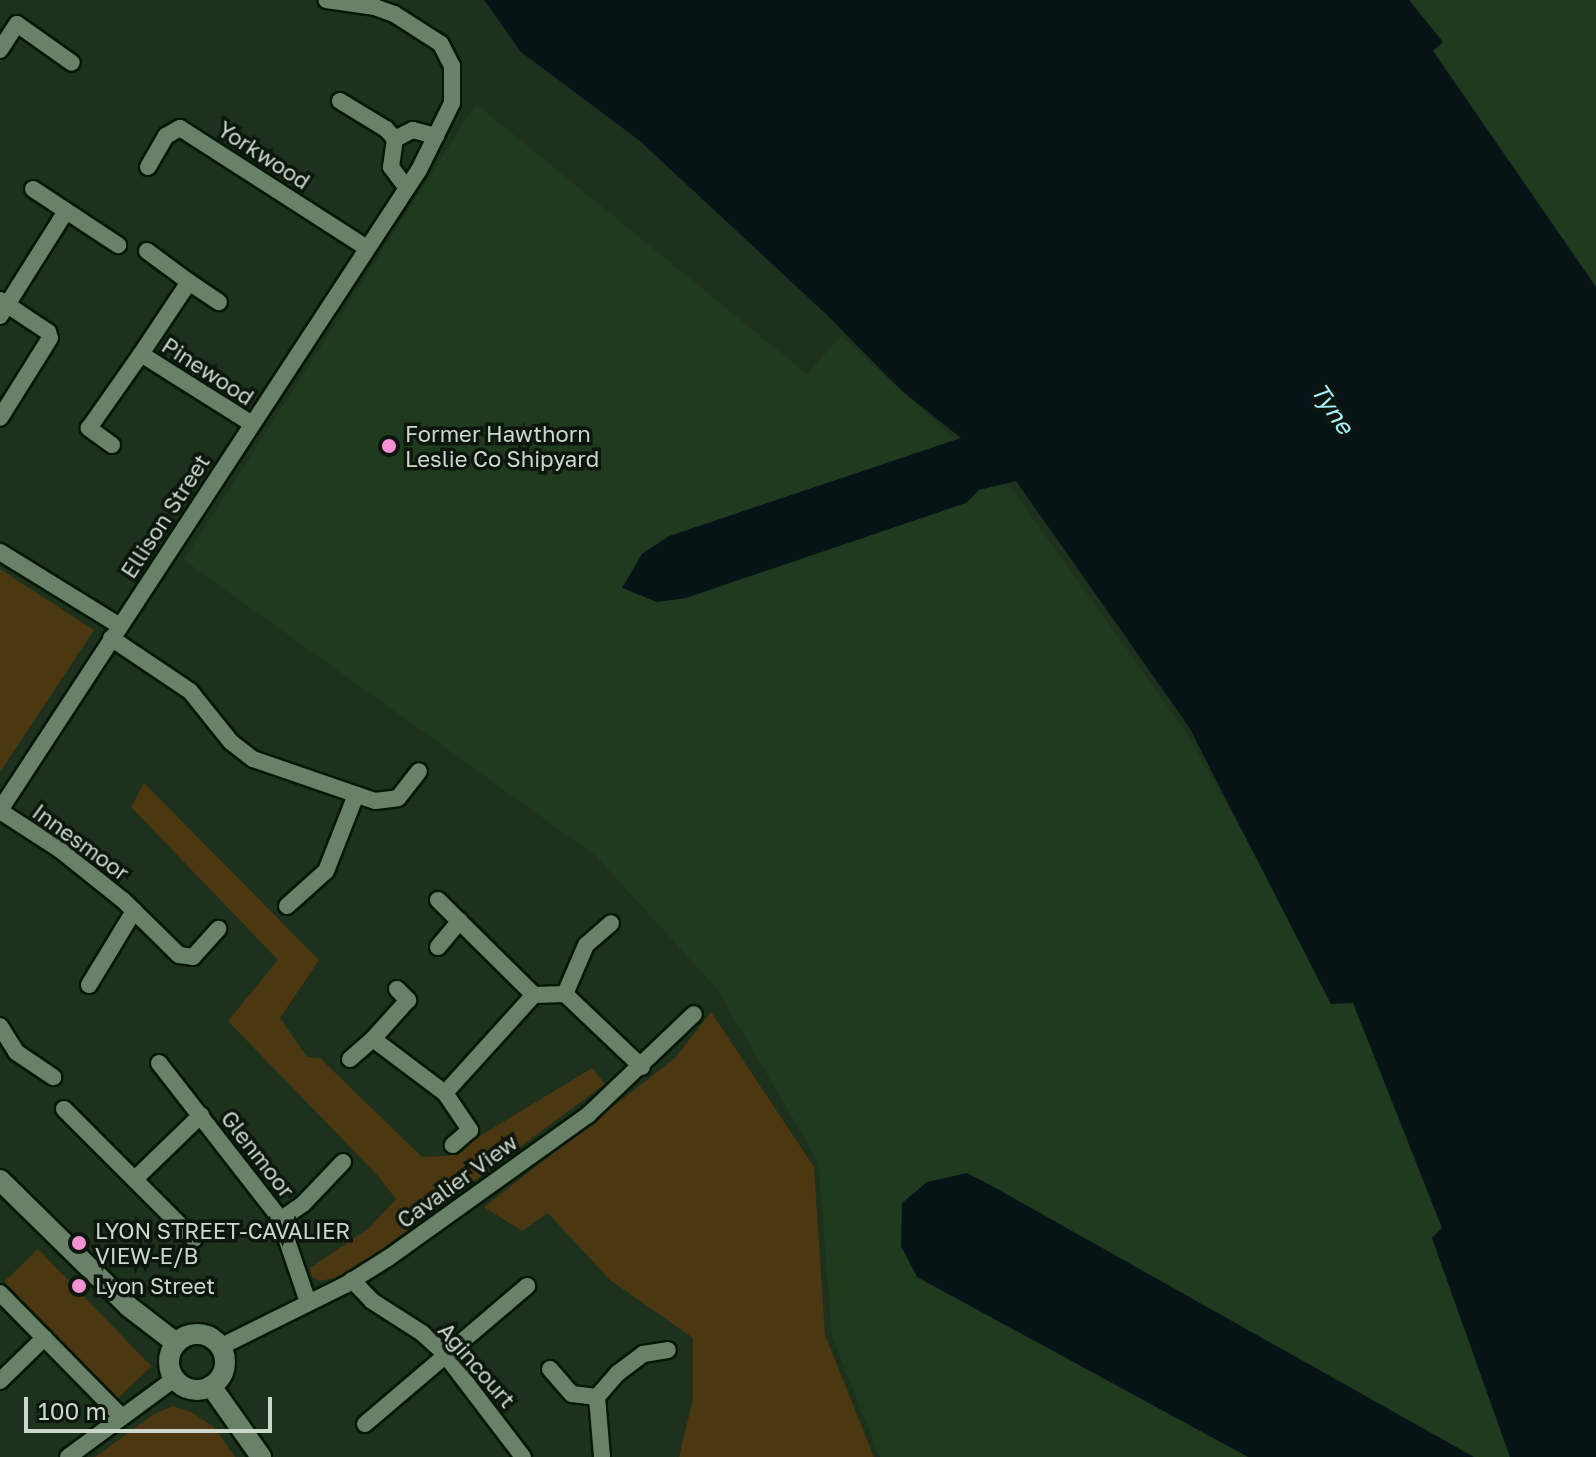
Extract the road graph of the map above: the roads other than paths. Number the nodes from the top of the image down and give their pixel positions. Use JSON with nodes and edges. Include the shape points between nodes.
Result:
{"nodes":[{"id":1,"x":326,"y":0,"type":"edge"},
{"id":2,"x":0,"y":50,"type":"edge"},
{"id":3,"x":72,"y":63,"type":"dead end"},
{"id":4,"x":340,"y":101,"type":"dead end"},
{"id":5,"x":436,"y":136,"type":"junction"},
{"id":6,"x":395,"y":139,"type":"junction"},
{"id":7,"x":148,"y":167,"type":"dead end"},
{"id":8,"x":406,"y":187,"type":"junction"},
{"id":9,"x":33,"y":189,"type":"dead end"},
{"id":10,"x":66,"y":211,"type":"junction"},
{"id":11,"x":118,"y":245,"type":"dead end"},
{"id":12,"x":367,"y":248,"type":"junction"},
{"id":13,"x":147,"y":251,"type":"dead end"},
{"id":14,"x":189,"y":282,"type":"junction"},
{"id":15,"x":219,"y":302,"type":"dead end"},
{"id":16,"x":3,"y":307,"type":"edge"},
{"id":17,"x":141,"y":354,"type":"junction"},
{"id":18,"x":0,"y":418,"type":"edge"},
{"id":19,"x":252,"y":424,"type":"junction"},
{"id":20,"x":112,"y":445,"type":"dead end"},
{"id":21,"x":0,"y":552,"type":"edge"},
{"id":22,"x":116,"y":632,"type":"junction"},
{"id":23,"x":419,"y":771,"type":"dead end"},
{"id":24,"x":356,"y":795,"type":"junction"},
{"id":25,"x":2,"y":803,"type":"edge"},
{"id":26,"x":438,"y":900,"type":"dead end"},
{"id":27,"x":287,"y":906,"type":"dead end"},
{"id":28,"x":134,"y":911,"type":"junction"},
{"id":29,"x":460,"y":921,"type":"junction"},
{"id":30,"x":611,"y":923,"type":"dead end"},
{"id":31,"x":218,"y":929,"type":"dead end"},
{"id":32,"x":438,"y":947,"type":"dead end"},
{"id":33,"x":89,"y":985,"type":"dead end"},
{"id":34,"x":397,"y":989,"type":"dead end"},
{"id":35,"x":565,"y":994,"type":"junction"},
{"id":36,"x":534,"y":995,"type":"junction"},
{"id":37,"x":694,"y":1014,"type":"dead end"},
{"id":38,"x":0,"y":1026,"type":"edge"},
{"id":39,"x":373,"y":1039,"type":"junction"},
{"id":40,"x":350,"y":1059,"type":"dead end"},
{"id":41,"x":159,"y":1063,"type":"dead end"},
{"id":42,"x":642,"y":1067,"type":"junction"},
{"id":43,"x":53,"y":1077,"type":"dead end"},
{"id":44,"x":445,"y":1093,"type":"junction"},
{"id":45,"x":64,"y":1109,"type":"dead end"},
{"id":46,"x":201,"y":1115,"type":"junction"},
{"id":47,"x":453,"y":1145,"type":"dead end"},
{"id":48,"x":343,"y":1162,"type":"dead end"},
{"id":49,"x":135,"y":1179,"type":"junction"},
{"id":50,"x":1,"y":1184,"type":"edge"},
{"id":51,"x":280,"y":1220,"type":"junction"},
{"id":52,"x":194,"y":1239,"type":"dead end"},
{"id":53,"x":352,"y":1280,"type":"junction"},
{"id":54,"x":527,"y":1286,"type":"dead end"},
{"id":55,"x":0,"y":1293,"type":"edge"},
{"id":56,"x":308,"y":1302,"type":"junction"},
{"id":57,"x":44,"y":1338,"type":"junction"},
{"id":58,"x":176,"y":1343,"type":"junction"},
{"id":59,"x":220,"y":1347,"type":"junction"},
{"id":60,"x":668,"y":1350,"type":"dead end"},
{"id":61,"x":445,"y":1354,"type":"junction"},
{"id":62,"x":550,"y":1369,"type":"dead end"},
{"id":63,"x":174,"y":1379,"type":"junction"},
{"id":64,"x":0,"y":1381,"type":"edge"},
{"id":65,"x":211,"y":1386,"type":"junction"},
{"id":66,"x":597,"y":1397,"type":"junction"},
{"id":67,"x":122,"y":1417,"type":"junction"},
{"id":68,"x":365,"y":1424,"type":"dead end"},
{"id":69,"x":68,"y":1457,"type":"edge"},
{"id":70,"x":261,"y":1457,"type":"edge"},
{"id":71,"x":523,"y":1457,"type":"edge"},
{"id":72,"x":602,"y":1457,"type":"edge"}],
"edges":[{"from":1,"to":5,"type":"street","name":"Ellison Street","via":[[394,14],[441,44],[452,66],[454,86]]},
{"from":2,"to":3,"type":"street","via":[[17,24]]},
{"from":4,"to":6,"type":"street"},
{"from":5,"to":6,"type":"street","via":[[413,130]]},
{"from":5,"to":8,"type":"street","name":"Ellison Street"},
{"from":6,"to":8,"type":"street","via":[[391,167]]},
{"from":7,"to":12,"type":"street","name":"Yorkwood","via":[[166,136],[180,128]]},
{"from":8,"to":12,"type":"street","name":"Ellison Street"},
{"from":9,"to":10,"type":"street"},
{"from":10,"to":11,"type":"street"},
{"from":10,"to":16,"type":"street"},
{"from":12,"to":19,"type":"street","name":"Ellison Street"},
{"from":13,"to":14,"type":"street"},
{"from":14,"to":15,"type":"street"},
{"from":14,"to":17,"type":"street","name":"Pinewood"},
{"from":16,"to":18,"type":"street","via":[[50,338]]},
{"from":17,"to":19,"type":"street","name":"Pinewood"},
{"from":17,"to":20,"type":"street","name":"Pinewood","via":[[89,428]]},
{"from":19,"to":22,"type":"street","name":"Ellison Street"},
{"from":21,"to":22,"type":"street"},
{"from":22,"to":24,"type":"street","via":[[190,691],[231,742],[253,759]]},
{"from":22,"to":25,"type":"street","name":"Ellison Street"},
{"from":23,"to":24,"type":"street","via":[[398,798],[375,801]]},
{"from":24,"to":27,"type":"street","via":[[326,871]]},
{"from":25,"to":28,"type":"street","name":"Innesmoor"},
{"from":26,"to":29,"type":"street"},
{"from":28,"to":31,"type":"street","name":"Innesmoor","via":[[186,958],[200,953]]},
{"from":28,"to":33,"type":"street","name":"Innesmoor"},
{"from":29,"to":32,"type":"street"},
{"from":29,"to":36,"type":"street"},
{"from":30,"to":35,"type":"street","via":[[586,945]]},
{"from":34,"to":39,"type":"street","via":[[408,1000]]},
{"from":35,"to":36,"type":"street"},
{"from":35,"to":42,"type":"street"},
{"from":36,"to":44,"type":"street"},
{"from":37,"to":42,"type":"street","name":"Cavalier View"},
{"from":38,"to":43,"type":"street","via":[[16,1052]]},
{"from":39,"to":40,"type":"street"},
{"from":39,"to":44,"type":"street"},
{"from":41,"to":46,"type":"street","name":"Glenmoor"},
{"from":42,"to":53,"type":"street","name":"Cavalier View","via":[[588,1115]]},
{"from":44,"to":47,"type":"street","via":[[470,1130]]},
{"from":45,"to":49,"type":"street"},
{"from":46,"to":49,"type":"street","name":"Glenmoor"},
{"from":46,"to":51,"type":"street","name":"Glenmoor"},
{"from":48,"to":51,"type":"street","name":"Glenmoor"},
{"from":49,"to":52,"type":"street"},
{"from":50,"to":58,"type":"main road","via":[[128,1306]]},
{"from":51,"to":56,"type":"street","name":"Glenmoor"},
{"from":53,"to":56,"type":"street","name":"Cavalier View"},
{"from":53,"to":61,"type":"street","name":"Agincourt"},
{"from":54,"to":61,"type":"street"},
{"from":55,"to":57,"type":"street"},
{"from":56,"to":59,"type":"street","name":"Cavalier View"},
{"from":57,"to":64,"type":"street"},
{"from":57,"to":67,"type":"street"},
{"from":58,"to":59,"type":"main road","via":[[201,1334]]},
{"from":58,"to":63,"type":"main road","via":[[168,1362]]},
{"from":59,"to":65,"type":"main road","via":[[225,1368]]},
{"from":60,"to":66,"type":"street","via":[[643,1354]]},
{"from":61,"to":68,"type":"street"},
{"from":61,"to":71,"type":"street","name":"Agincourt"},
{"from":62,"to":66,"type":"street","via":[[572,1394]]},
{"from":63,"to":65,"type":"main road","via":[[189,1390]]},
{"from":63,"to":67,"type":"street"},
{"from":65,"to":70,"type":"main road"},
{"from":66,"to":72,"type":"street"},
{"from":67,"to":69,"type":"street"}]}
